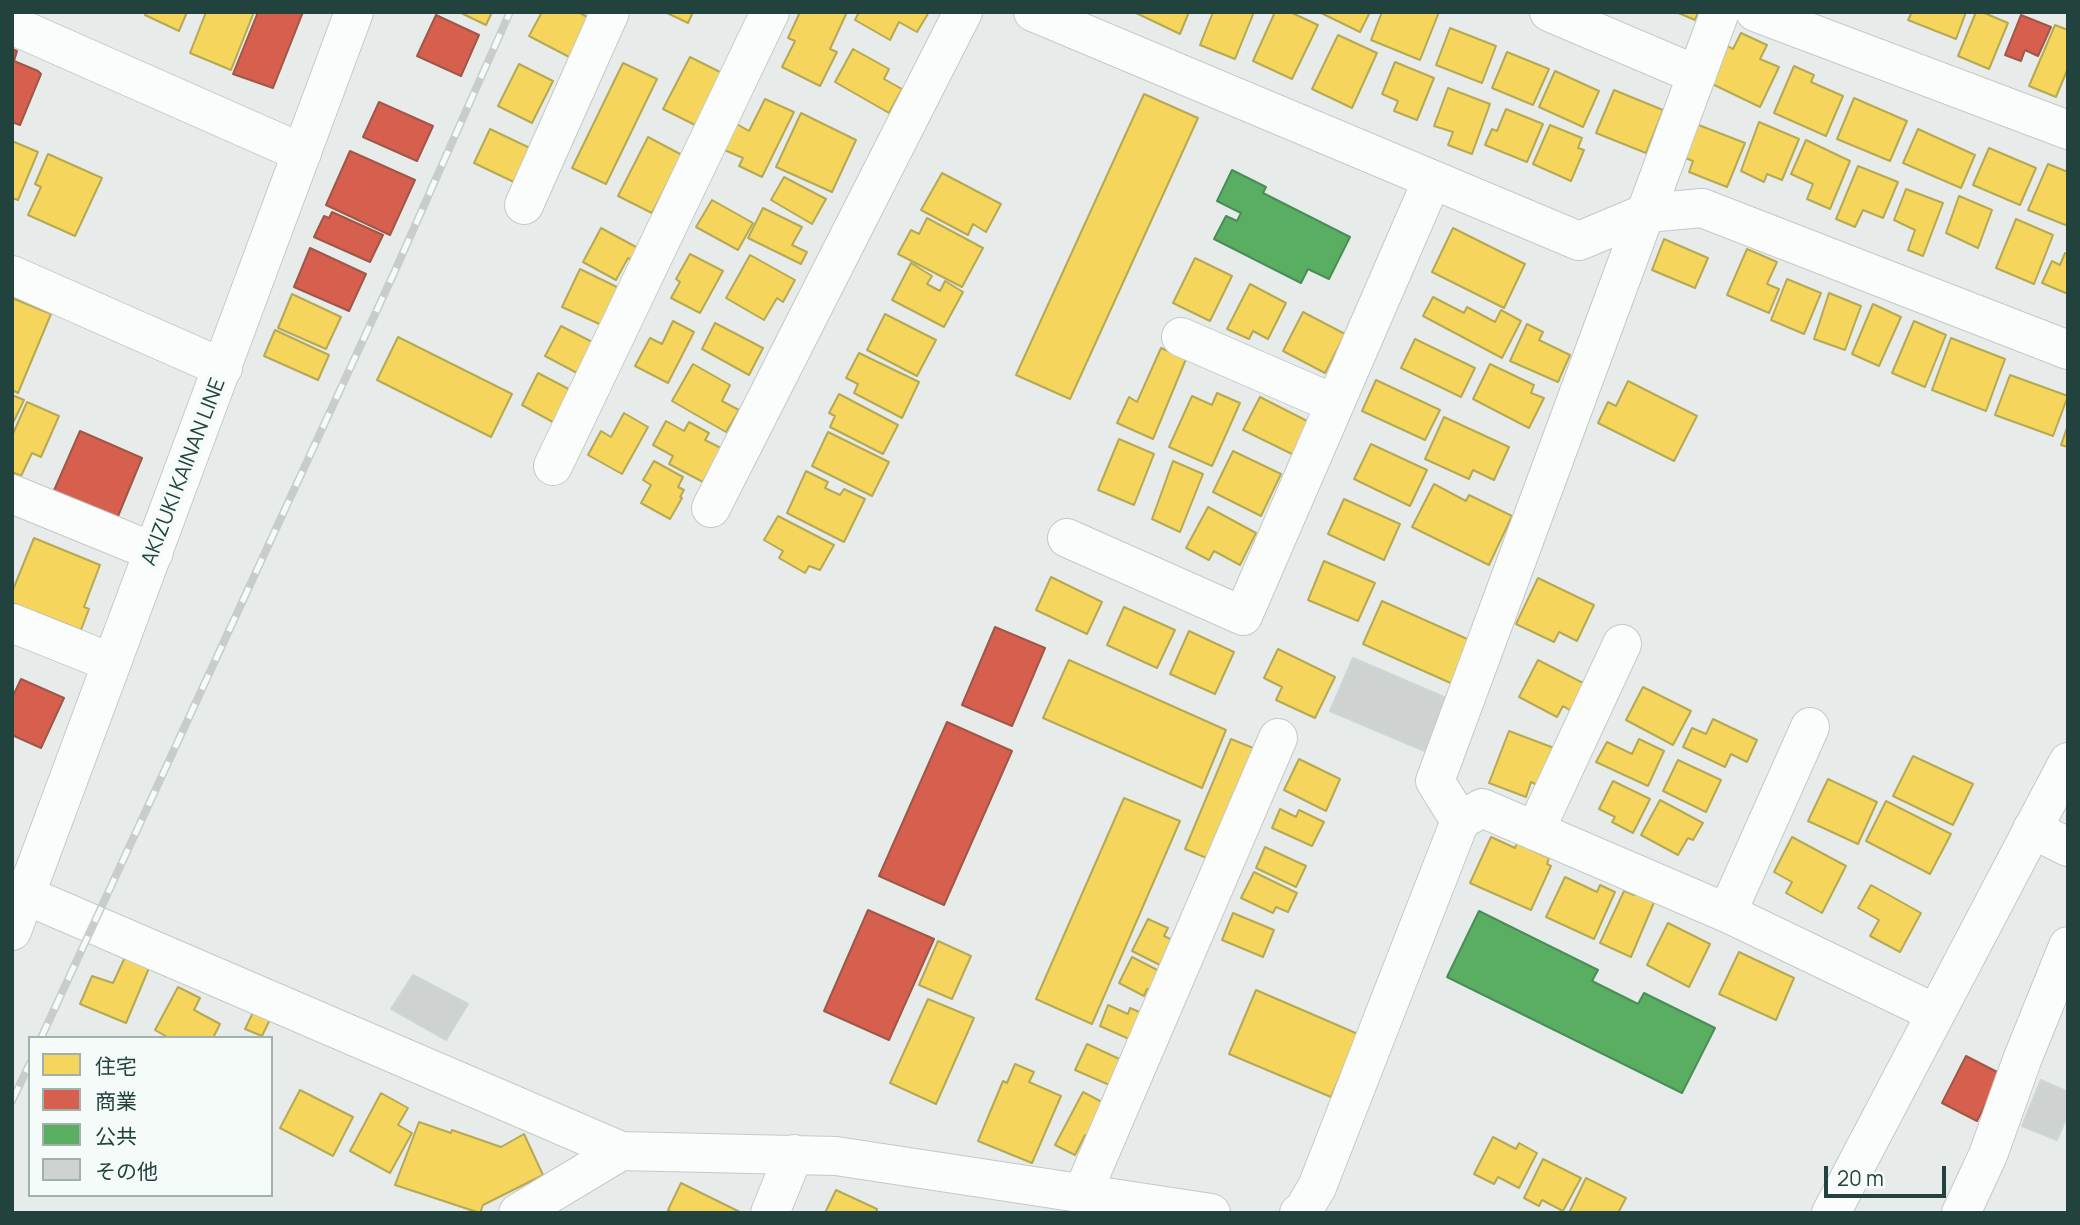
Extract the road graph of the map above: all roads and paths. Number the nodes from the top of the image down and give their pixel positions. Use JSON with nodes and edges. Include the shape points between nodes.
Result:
{"nodes":[{"id":1,"x":354,"y":12,"type":"edge"},
{"id":2,"x":610,"y":12,"type":"edge"},
{"id":3,"x":770,"y":12,"type":"edge"},
{"id":4,"x":963,"y":12,"type":"edge"},
{"id":5,"x":1033,"y":12,"type":"edge"},
{"id":6,"x":1549,"y":12,"type":"edge"},
{"id":7,"x":1720,"y":12,"type":"edge"},
{"id":8,"x":1755,"y":12,"type":"edge"},
{"id":9,"x":12,"y":25,"type":"edge"},
{"id":10,"x":1697,"y":75,"type":"junction"},
{"id":11,"x":2068,"y":130,"type":"edge"},
{"id":12,"x":302,"y":153,"type":"junction"},
{"id":13,"x":1432,"y":180,"type":"junction"},
{"id":14,"x":524,"y":205,"type":"dead end"},
{"id":15,"x":1646,"y":213,"type":"junction"},
{"id":16,"x":12,"y":275,"type":"edge"},
{"id":17,"x":1181,"y":337,"type":"dead end"},
{"id":18,"x":2068,"y":349,"type":"edge"},
{"id":19,"x":223,"y":368,"type":"junction"},
{"id":20,"x":1335,"y":404,"type":"junction"},
{"id":21,"x":552,"y":466,"type":"dead end"},
{"id":22,"x":12,"y":494,"type":"edge"},
{"id":23,"x":711,"y":508,"type":"dead end"},
{"id":24,"x":1067,"y":538,"type":"dead end"},
{"id":25,"x":154,"y":552,"type":"junction"},
{"id":26,"x":12,"y":623,"type":"edge"},
{"id":27,"x":1622,"y":644,"type":"dead end"},
{"id":28,"x":112,"y":663,"type":"junction"},
{"id":29,"x":1810,"y":727,"type":"dead end"},
{"id":30,"x":1278,"y":738,"type":"dead end"},
{"id":31,"x":2068,"y":762,"type":"edge"},
{"id":32,"x":1460,"y":821,"type":"junction"},
{"id":33,"x":2032,"y":829,"type":"junction"},
{"id":34,"x":1535,"y":831,"type":"junction"},
{"id":35,"x":2068,"y":847,"type":"edge"},
{"id":36,"x":1727,"y":913,"type":"junction"},
{"id":37,"x":16,"y":918,"type":"edge"},
{"id":38,"x":2068,"y":946,"type":"edge"},
{"id":39,"x":1935,"y":1013,"type":"junction"},
{"id":40,"x":621,"y":1151,"type":"junction"},
{"id":41,"x":794,"y":1154,"type":"junction"},
{"id":42,"x":1083,"y":1192,"type":"junction"},
{"id":43,"x":517,"y":1213,"type":"edge"},
{"id":44,"x":770,"y":1213,"type":"edge"},
{"id":45,"x":1211,"y":1213,"type":"edge"},
{"id":46,"x":1299,"y":1213,"type":"edge"},
{"id":47,"x":1831,"y":1213,"type":"edge"},
{"id":48,"x":1961,"y":1213,"type":"edge"}],
"edges":[{"from":1,"to":12,"type":"street","name":"AKIZUKI KAINAN LINE"},
{"from":2,"to":14,"type":"street"},
{"from":3,"to":21,"type":"street"},
{"from":4,"to":23,"type":"street"},
{"from":5,"to":13,"type":"street"},
{"from":6,"to":10,"type":"street"},
{"from":7,"to":10,"type":"street"},
{"from":8,"to":11,"type":"street"},
{"from":9,"to":12,"type":"street"},
{"from":10,"to":15,"type":"street"},
{"from":12,"to":19,"type":"street","name":"AKIZUKI KAINAN LINE"},
{"from":13,"to":15,"type":"street","via":[[1579,241]]},
{"from":13,"to":20,"type":"street"},
{"from":15,"to":18,"type":"street","via":[[1702,208]]},
{"from":15,"to":32,"type":"street","via":[[1435,781]]},
{"from":16,"to":19,"type":"street"},
{"from":17,"to":20,"type":"street"},
{"from":19,"to":25,"type":"street","name":"AKIZUKI KAINAN LINE"},
{"from":20,"to":24,"type":"street","via":[[1243,616]]},
{"from":22,"to":25,"type":"street"},
{"from":25,"to":28,"type":"street","name":"AKIZUKI KAINAN LINE"},
{"from":26,"to":28,"type":"street"},
{"from":27,"to":34,"type":"street"},
{"from":28,"to":37,"type":"street","name":"AKIZUKI KAINAN LINE"},
{"from":29,"to":36,"type":"street"},
{"from":30,"to":42,"type":"street"},
{"from":31,"to":33,"type":"street"},
{"from":32,"to":34,"type":"street","via":[[1482,808]]},
{"from":32,"to":46,"type":"street","via":[[1317,1187]]},
{"from":33,"to":35,"type":"street"},
{"from":33,"to":39,"type":"street"},
{"from":34,"to":36,"type":"street"},
{"from":36,"to":39,"type":"street"},
{"from":37,"to":40,"type":"street"},
{"from":38,"to":48,"type":"street"},
{"from":39,"to":47,"type":"street"},
{"from":40,"to":41,"type":"street"},
{"from":40,"to":43,"type":"street"},
{"from":41,"to":42,"type":"street"},
{"from":41,"to":44,"type":"street"},
{"from":42,"to":45,"type":"street"}]}
